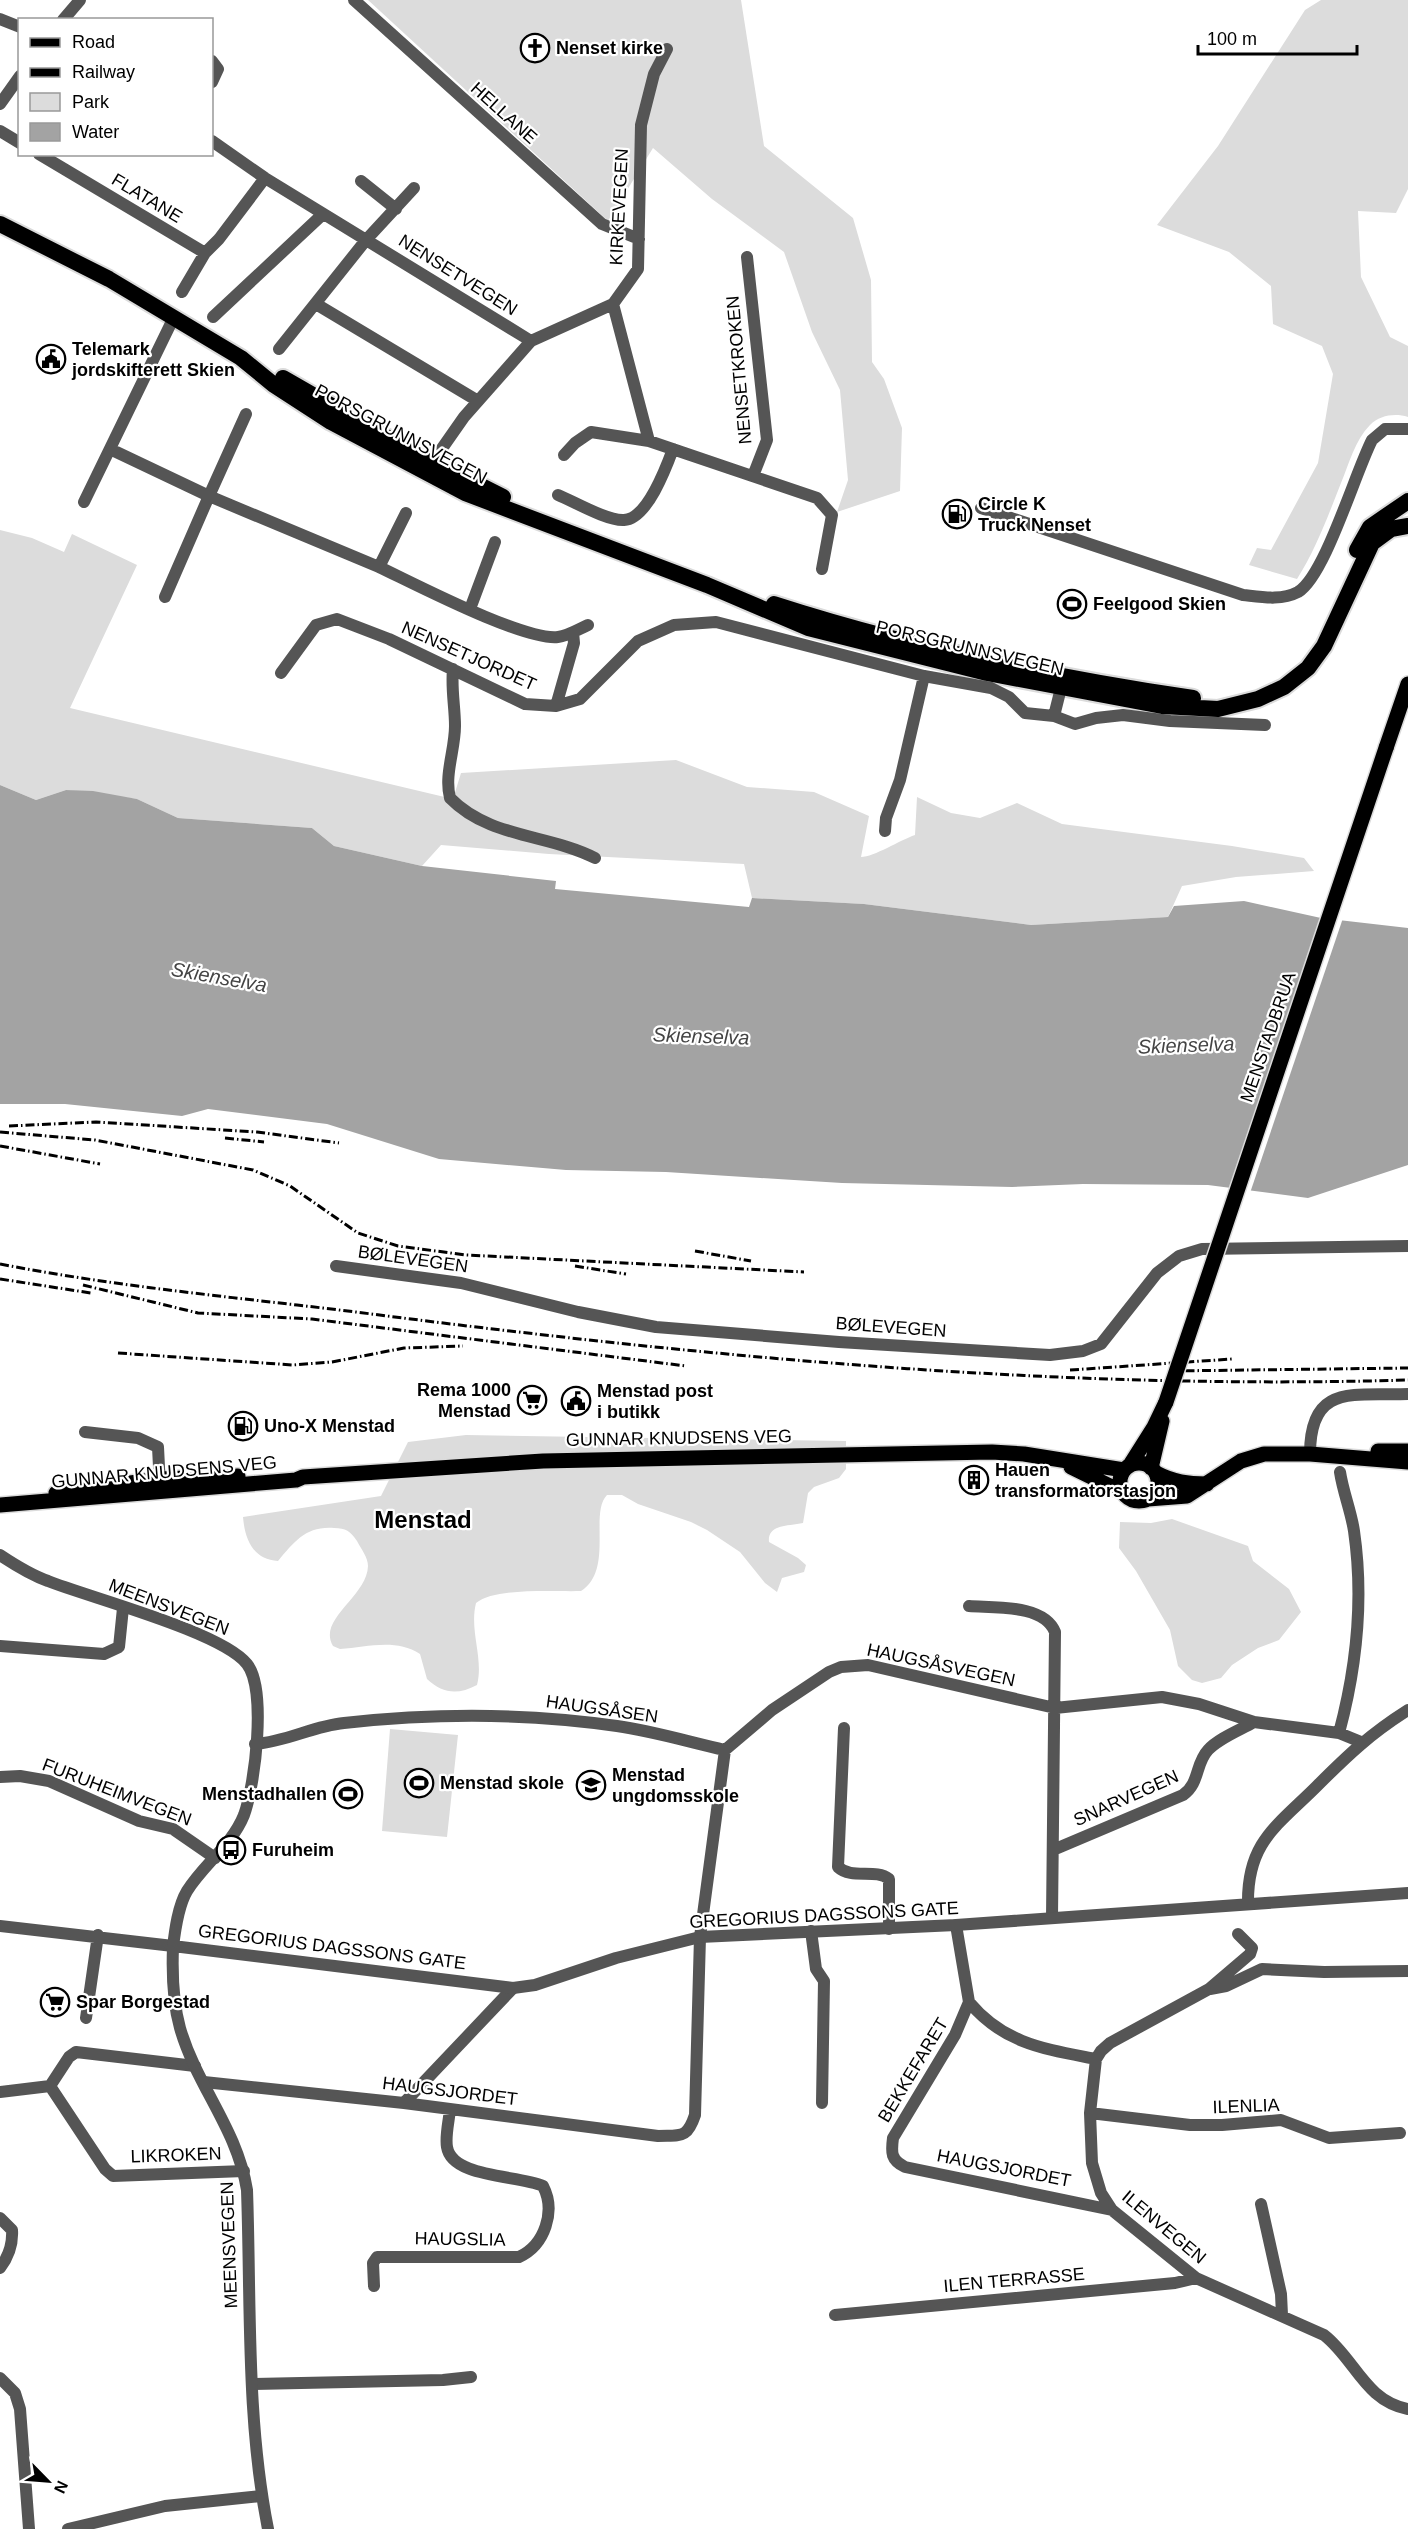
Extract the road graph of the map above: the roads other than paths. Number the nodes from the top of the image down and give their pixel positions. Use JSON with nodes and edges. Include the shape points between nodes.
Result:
{"nodes":[{"id":1,"x":80,"y":0,"type":"edge"},
{"id":2,"x":354,"y":0,"type":"edge"},
{"id":3,"x":65,"y":18,"type":"edge"},
{"id":4,"x":0,"y":19,"type":"edge"},
{"id":5,"x":18,"y":26,"type":"edge"},
{"id":6,"x":667,"y":49,"type":"dead end"},
{"id":7,"x":213,"y":62,"type":"edge"},
{"id":8,"x":18,"y":79,"type":"edge"},
{"id":9,"x":213,"y":80,"type":"edge"},
{"id":10,"x":0,"y":104,"type":"edge"},
{"id":11,"x":0,"y":131,"type":"edge"},
{"id":12,"x":18,"y":141,"type":"edge"},
{"id":13,"x":213,"y":142,"type":"edge"},
{"id":14,"x":42,"y":156,"type":"edge"},
{"id":15,"x":265,"y":178,"type":"junction"},
{"id":16,"x":361,"y":181,"type":"dead end"},
{"id":17,"x":414,"y":188,"type":"dead end"},
{"id":18,"x":396,"y":209,"type":"junction"},
{"id":19,"x":323,"y":214,"type":"junction"},
{"id":20,"x":0,"y":224,"type":"edge"},
{"id":21,"x":639,"y":239,"type":"junction"},
{"id":22,"x":366,"y":240,"type":"junction"},
{"id":23,"x":205,"y":253,"type":"junction"},
{"id":24,"x":747,"y":257,"type":"dead end"},
{"id":25,"x":182,"y":292,"type":"dead end"},
{"id":26,"x":316,"y":304,"type":"junction"},
{"id":27,"x":613,"y":304,"type":"junction"},
{"id":28,"x":174,"y":317,"type":"junction"},
{"id":29,"x":213,"y":317,"type":"dead end"},
{"id":30,"x":531,"y":341,"type":"junction"},
{"id":31,"x":279,"y":349,"type":"dead end"},
{"id":32,"x":478,"y":401,"type":"junction"},
{"id":33,"x":246,"y":414,"type":"dead end"},
{"id":34,"x":1406,"y":430,"type":"edge"},
{"id":35,"x":649,"y":441,"type":"junction"},
{"id":36,"x":110,"y":449,"type":"junction"},
{"id":37,"x":673,"y":449,"type":"junction"},
{"id":38,"x":564,"y":455,"type":"dead end"},
{"id":39,"x":429,"y":467,"type":"junction"},
{"id":40,"x":753,"y":476,"type":"junction"},
{"id":41,"x":558,"y":495,"type":"dead end"},
{"id":42,"x":209,"y":496,"type":"junction"},
{"id":43,"x":1408,"y":501,"type":"edge"},
{"id":44,"x":84,"y":502,"type":"dead end"},
{"id":45,"x":981,"y":508,"type":"dead end"},
{"id":46,"x":406,"y":513,"type":"dead end"},
{"id":47,"x":1408,"y":526,"type":"edge"},
{"id":48,"x":495,"y":542,"type":"dead end"},
{"id":49,"x":379,"y":567,"type":"junction"},
{"id":50,"x":822,"y":569,"type":"dead end"},
{"id":51,"x":165,"y":597,"type":"dead end"},
{"id":52,"x":1343,"y":602,"type":"junction"},
{"id":53,"x":470,"y":609,"type":"junction"},
{"id":54,"x":588,"y":625,"type":"dead end"},
{"id":55,"x":573,"y":632,"type":"junction"},
{"id":56,"x":453,"y":669,"type":"junction"},
{"id":57,"x":282,"y":673,"type":"dead end"},
{"id":58,"x":924,"y":676,"type":"junction"},
{"id":59,"x":1063,"y":682,"type":"junction"},
{"id":60,"x":1408,"y":684,"type":"edge"},
{"id":61,"x":556,"y":706,"type":"junction"},
{"id":62,"x":1054,"y":716,"type":"junction"},
{"id":63,"x":1265,"y":725,"type":"dead end"},
{"id":64,"x":885,"y":831,"type":"dead end"},
{"id":65,"x":595,"y":858,"type":"dead end"},
{"id":66,"x":1408,"y":1246,"type":"edge"},
{"id":67,"x":336,"y":1266,"type":"dead end"},
{"id":68,"x":1408,"y":1394,"type":"edge"},
{"id":69,"x":1166,"y":1402,"type":"junction"},
{"id":70,"x":85,"y":1432,"type":"dead end"},
{"id":71,"x":1408,"y":1451,"type":"edge"},
{"id":72,"x":1310,"y":1454,"type":"junction"},
{"id":73,"x":1055,"y":1460,"type":"junction"},
{"id":74,"x":1408,"y":1462,"type":"edge"},
{"id":75,"x":1127,"y":1468,"type":"junction"},
{"id":76,"x":1154,"y":1470,"type":"junction"},
{"id":77,"x":1340,"y":1472,"type":"dead end"},
{"id":78,"x":1207,"y":1484,"type":"junction"},
{"id":79,"x":160,"y":1485,"type":"junction"},
{"id":80,"x":1122,"y":1492,"type":"junction"},
{"id":81,"x":1148,"y":1499,"type":"junction"},
{"id":82,"x":0,"y":1505,"type":"edge"},
{"id":83,"x":0,"y":1556,"type":"edge"},
{"id":84,"x":969,"y":1606,"type":"dead end"},
{"id":85,"x":123,"y":1608,"type":"junction"},
{"id":86,"x":0,"y":1646,"type":"edge"},
{"id":87,"x":1055,"y":1708,"type":"junction"},
{"id":88,"x":1408,"y":1710,"type":"edge"},
{"id":89,"x":1254,"y":1722,"type":"junction"},
{"id":90,"x":844,"y":1728,"type":"dead end"},
{"id":91,"x":1339,"y":1733,"type":"junction"},
{"id":92,"x":1360,"y":1742,"type":"junction"},
{"id":93,"x":255,"y":1744,"type":"junction"},
{"id":94,"x":724,"y":1750,"type":"junction"},
{"id":95,"x":0,"y":1778,"type":"edge"},
{"id":96,"x":1053,"y":1850,"type":"junction"},
{"id":97,"x":215,"y":1858,"type":"junction"},
{"id":98,"x":1408,"y":1893,"type":"edge"},
{"id":99,"x":1248,"y":1904,"type":"junction"},
{"id":100,"x":1052,"y":1918,"type":"junction"},
{"id":101,"x":956,"y":1925,"type":"junction"},
{"id":102,"x":0,"y":1926,"type":"edge"},
{"id":103,"x":889,"y":1929,"type":"junction"},
{"id":104,"x":811,"y":1931,"type":"junction"},
{"id":105,"x":1238,"y":1934,"type":"dead end"},
{"id":106,"x":98,"y":1935,"type":"junction"},
{"id":107,"x":700,"y":1937,"type":"junction"},
{"id":108,"x":173,"y":1946,"type":"junction"},
{"id":109,"x":1408,"y":1971,"type":"edge"},
{"id":110,"x":513,"y":1988,"type":"junction"},
{"id":111,"x":1209,"y":1989,"type":"junction"},
{"id":112,"x":969,"y":2002,"type":"junction"},
{"id":113,"x":86,"y":2018,"type":"dead end"},
{"id":114,"x":1096,"y":2059,"type":"junction"},
{"id":115,"x":195,"y":2066,"type":"junction"},
{"id":116,"x":204,"y":2082,"type":"junction"},
{"id":117,"x":50,"y":2086,"type":"junction"},
{"id":118,"x":0,"y":2092,"type":"edge"},
{"id":119,"x":404,"y":2103,"type":"junction"},
{"id":120,"x":822,"y":2103,"type":"dead end"},
{"id":121,"x":450,"y":2109,"type":"junction"},
{"id":122,"x":1090,"y":2113,"type":"junction"},
{"id":123,"x":1400,"y":2133,"type":"dead end"},
{"id":124,"x":892,"y":2156,"type":"joint"},
{"id":125,"x":244,"y":2170,"type":"junction"},
{"id":126,"x":1261,"y":2204,"type":"dead end"},
{"id":127,"x":1112,"y":2210,"type":"junction"},
{"id":128,"x":0,"y":2218,"type":"edge"},
{"id":129,"x":0,"y":2268,"type":"edge"},
{"id":130,"x":1196,"y":2278,"type":"junction"},
{"id":131,"x":374,"y":2286,"type":"dead end"},
{"id":132,"x":835,"y":2315,"type":"dead end"},
{"id":133,"x":1282,"y":2315,"type":"junction"},
{"id":134,"x":471,"y":2377,"type":"dead end"},
{"id":135,"x":0,"y":2378,"type":"edge"},
{"id":136,"x":253,"y":2384,"type":"junction"},
{"id":137,"x":1408,"y":2409,"type":"edge"},
{"id":138,"x":261,"y":2496,"type":"junction"},
{"id":139,"x":29,"y":2529,"type":"edge"},
{"id":140,"x":68,"y":2529,"type":"edge"},
{"id":141,"x":268,"y":2529,"type":"edge"}],
"edges":[{"from":1,"to":3,"type":"street"},
{"from":2,"to":21,"type":"street","name":"HELLANE","via":[[602,224]]},
{"from":4,"to":5,"type":"street"},
{"from":6,"to":21,"type":"street","name":"KIRKEVEGEN","via":[[654,74],[641,125]]},
{"from":7,"to":9,"type":"street","via":[[218,69]]},
{"from":8,"to":10,"type":"street"},
{"from":11,"to":12,"type":"street"},
{"from":13,"to":15,"type":"street","name":"NENSETVEGEN"},
{"from":14,"to":23,"type":"street","name":"FLATANE"},
{"from":15,"to":19,"type":"street","name":"NENSETVEGEN"},
{"from":15,"to":23,"type":"street"},
{"from":16,"to":18,"type":"street"},
{"from":17,"to":18,"type":"street"},
{"from":18,"to":22,"type":"street"},
{"from":19,"to":22,"type":"street","name":"NENSETVEGEN"},
{"from":19,"to":29,"type":"street"},
{"from":20,"to":28,"type":"highway","name":"PORSGRUNNSVEGEN","via":[[100,274]]},
{"from":21,"to":27,"type":"street","name":"KIRKEVEGEN","via":[[638,269]]},
{"from":22,"to":26,"type":"street"},
{"from":22,"to":30,"type":"street","name":"NENSETVEGEN"},
{"from":23,"to":25,"type":"street"},
{"from":24,"to":40,"type":"street","name":"NENSETKROKEN","via":[[767,440]]},
{"from":26,"to":31,"type":"street"},
{"from":26,"to":32,"type":"street"},
{"from":27,"to":30,"type":"street"},
{"from":27,"to":35,"type":"street"},
{"from":28,"to":36,"type":"street"},
{"from":28,"to":39,"type":"highway","name":"PORSGRUNNSVEGEN","via":[[242,358],[274,386],[313,411]]},
{"from":30,"to":32,"type":"street"},
{"from":32,"to":39,"type":"street"},
{"from":33,"to":42,"type":"street"},
{"from":34,"to":45,"type":"street","via":[[1385,429],[1372,440],[1318,569],[1298,592],[1276,598],[1243,595]]},
{"from":35,"to":37,"type":"street","name":"NENSETKROKEN"},
{"from":35,"to":38,"type":"street","name":"NENSETKROKEN","via":[[591,432]]},
{"from":36,"to":42,"type":"street"},
{"from":36,"to":44,"type":"street"},
{"from":37,"to":40,"type":"street","name":"NENSETKROKEN"},
{"from":37,"to":41,"type":"street","via":[[659,483],[635,518],[617,519]]},
{"from":39,"to":59,"type":"highway","name":"PORSGRUNNSVEGEN","via":[[530,519],[553,524],[824,633],[951,665]]},
{"from":40,"to":50,"type":"street","name":"NENSETKROKEN","via":[[817,498],[832,515]]},
{"from":42,"to":49,"type":"street"},
{"from":42,"to":51,"type":"street"},
{"from":43,"to":52,"type":"highway","name":"PORSGRUNNSVEGEN","via":[[1370,527],[1347,576]]},
{"from":46,"to":49,"type":"street"},
{"from":47,"to":52,"type":"highway","name":"PORSGRUNNSVEGEN","via":[[1391,529],[1372,543]]},
{"from":48,"to":53,"type":"street"},
{"from":49,"to":53,"type":"street"},
{"from":52,"to":59,"type":"highway","name":"PORSGRUNNSVEGEN","via":[[1324,646],[1297,678],[1273,693],[1218,709],[1182,708]]},
{"from":53,"to":55,"type":"street","via":[[546,637]]},
{"from":54,"to":55,"type":"street"},
{"from":55,"to":61,"type":"street","via":[[574,643]]},
{"from":56,"to":57,"type":"street","name":"NENSETJORDET","via":[[337,619],[316,625]]},
{"from":56,"to":61,"type":"street","name":"NENSETJORDET","via":[[525,704]]},
{"from":56,"to":65,"type":"street","via":[[455,724],[448,778],[450,798],[505,831]]},
{"from":58,"to":61,"type":"street","name":"NENSETJORDET","via":[[745,628],[691,622],[638,641],[580,699]]},
{"from":58,"to":62,"type":"street","name":"NENSETJORDET","via":[[991,688],[1009,697],[1025,713]]},
{"from":58,"to":64,"type":"street"},
{"from":59,"to":62,"type":"street"},
{"from":60,"to":69,"type":"main road","name":"MENSTADBRUA","bridge":true},
{"from":62,"to":63,"type":"street","via":[[1075,724],[1123,715]]},
{"from":66,"to":67,"type":"street","name":"BØLEVEGEN","via":[[1194,1251],[1179,1256],[1157,1273],[1101,1344],[1083,1351],[1050,1355],[656,1327],[461,1283]]},
{"from":68,"to":72,"type":"street","via":[[1346,1396],[1329,1401],[1312,1420]]},
{"from":69,"to":75,"type":"main road","name":"MENSTADBRUA"},
{"from":69,"to":76,"type":"main road","name":"MENSTADBRUA"},
{"from":70,"to":79,"type":"street","via":[[138,1438],[158,1447]]},
{"from":71,"to":72,"type":"main road"},
{"from":72,"to":74,"type":"main road"},
{"from":72,"to":78,"type":"main road","via":[[1279,1452],[1252,1457]]},
{"from":73,"to":75,"type":"main road","name":"GUNNAR KNUDSENS VEG"},
{"from":73,"to":79,"type":"main road","name":"GUNNAR KNUDSENS VEG","via":[[992,1452],[614,1458]]},
{"from":73,"to":80,"type":"main road","name":"GUNNAR KNUDSENS VEG"},
{"from":75,"to":76,"type":"main road","via":[[1137,1463]]},
{"from":75,"to":80,"type":"main road","via":[[1120,1478]]},
{"from":76,"to":78,"type":"main road","via":[[1169,1480]]},
{"from":76,"to":81,"type":"main road","via":[[1157,1487]]},
{"from":77,"to":91,"type":"street","via":[[1353,1528],[1360,1590],[1357,1646]]},
{"from":78,"to":81,"type":"main road","via":[[1187,1496]]},
{"from":79,"to":82,"type":"main road","name":"GUNNAR KNUDSENS VEG","via":[[45,1503]]},
{"from":80,"to":81,"type":"main road","via":[[1134,1501]]},
{"from":83,"to":85,"type":"street","name":"MEENSVEGEN","via":[[46,1581]]},
{"from":84,"to":87,"type":"street","via":[[1036,1614],[1052,1623]]},
{"from":85,"to":86,"type":"street","via":[[118,1647],[104,1654]]},
{"from":85,"to":93,"type":"street","name":"MEENSVEGEN","via":[[211,1640],[239,1655],[254,1675]]},
{"from":87,"to":89,"type":"street","name":"HAUGSÅSVEGEN","via":[[1162,1697]]},
{"from":87,"to":94,"type":"street","name":"HAUGSÅSVEGEN","via":[[856,1665],[829,1672],[772,1710]]},
{"from":87,"to":96,"type":"street"},
{"from":88,"to":92,"type":"street"},
{"from":89,"to":91,"type":"street","name":"HAUGSÅSVEGEN"},
{"from":89,"to":96,"type":"street","name":"SNARVEGEN","via":[[1208,1750],[1200,1762],[1193,1788],[1183,1795]]},
{"from":90,"to":103,"type":"street","via":[[838,1867],[848,1873],[889,1879]]},
{"from":91,"to":92,"type":"street","name":"HAUGSÅSVEGEN"},
{"from":92,"to":99,"type":"street","via":[[1274,1826],[1254,1863]]},
{"from":93,"to":94,"type":"street","name":"HAUGSÅSEN","via":[[276,1743],[325,1726],[368,1720],[473,1715],[618,1726]]},
{"from":93,"to":97,"type":"street","name":"MEENSVEGEN","via":[[244,1814]]},
{"from":94,"to":107,"type":"street"},
{"from":95,"to":97,"type":"street","name":"FURUHEIMVEGEN","via":[[20,1776],[49,1781],[139,1821],[180,1832]]},
{"from":96,"to":100,"type":"street"},
{"from":97,"to":108,"type":"street","name":"MEENSVEGEN","via":[[186,1893]]},
{"from":98,"to":99,"type":"street","name":"GREGORIUS DAGSSONS GATE"},
{"from":99,"to":100,"type":"street","name":"GREGORIUS DAGSSONS GATE"},
{"from":100,"to":101,"type":"street","name":"GREGORIUS DAGSSONS GATE"},
{"from":101,"to":103,"type":"street","name":"GREGORIUS DAGSSONS GATE"},
{"from":101,"to":112,"type":"street"},
{"from":102,"to":106,"type":"street","name":"GREGORIUS DAGSSONS GATE"},
{"from":103,"to":104,"type":"street","name":"GREGORIUS DAGSSONS GATE"},
{"from":104,"to":107,"type":"street","name":"GREGORIUS DAGSSONS GATE"},
{"from":104,"to":120,"type":"street","via":[[816,1969],[824,1981]]},
{"from":105,"to":111,"type":"street","via":[[1250,1943],[1250,1954]]},
{"from":106,"to":108,"type":"street","name":"GREGORIUS DAGSSONS GATE"},
{"from":106,"to":113,"type":"street"},
{"from":107,"to":110,"type":"street","name":"GREGORIUS DAGSSONS GATE"},
{"from":107,"to":121,"type":"street","name":"HAUGSJORDET","via":[[695,2115],[690,2130],[682,2135],[658,2136]]},
{"from":108,"to":110,"type":"street","name":"GREGORIUS DAGSSONS GATE"},
{"from":108,"to":115,"type":"street","name":"MEENSVEGEN","via":[[176,2010]]},
{"from":109,"to":111,"type":"street","via":[[1262,1969],[1226,1986]]},
{"from":110,"to":119,"type":"street"},
{"from":111,"to":114,"type":"street","via":[[1110,2043]]},
{"from":112,"to":114,"type":"street","via":[[986,2022],[1010,2037],[1048,2050]]},
{"from":112,"to":124,"type":"street","name":"BEKKEFARET","via":[[955,2035],[893,2138]]},
{"from":114,"to":122,"type":"street","name":"ILENVEGEN"},
{"from":115,"to":116,"type":"street","name":"MEENSVEGEN"},
{"from":115,"to":117,"type":"street","via":[[75,2052]]},
{"from":116,"to":119,"type":"street","name":"HAUGSJORDET"},
{"from":116,"to":125,"type":"street","name":"MEENSVEGEN","via":[[231,2134]]},
{"from":117,"to":118,"type":"street"},
{"from":117,"to":125,"type":"street","name":"LIKROKEN","via":[[113,2176]]},
{"from":119,"to":121,"type":"street","name":"HAUGSJORDET"},
{"from":121,"to":131,"type":"street","name":"HAUGSLIA","via":[[446,2146],[452,2160],[463,2168],[543,2186],[549,2197],[546,2226],[539,2242],[519,2257],[377,2257],[373,2263]]},
{"from":122,"to":123,"type":"street","name":"ILENLIA","via":[[1190,2124],[1281,2120],[1329,2138]]},
{"from":122,"to":127,"type":"street","name":"ILENVEGEN","via":[[1094,2172]]},
{"from":124,"to":127,"type":"street","name":"HAUGSJORDET","via":[[905,2167]]},
{"from":125,"to":136,"type":"street","name":"MEENSVEGEN"},
{"from":126,"to":133,"type":"street"},
{"from":127,"to":130,"type":"street","name":"ILENVEGEN"},
{"from":128,"to":129,"type":"street","via":[[12,2230],[12,2238],[7,2259]]},
{"from":130,"to":132,"type":"street","name":"ILEN TERRASSE"},
{"from":130,"to":133,"type":"street","name":"ILENVEGEN"},
{"from":133,"to":137,"type":"street","name":"ILENVEGEN","via":[[1324,2335],[1367,2386],[1388,2403]]},
{"from":134,"to":136,"type":"street"},
{"from":135,"to":139,"type":"street","via":[[15,2393],[20,2409]]},
{"from":136,"to":138,"type":"street","name":"MEENSVEGEN"},
{"from":138,"to":140,"type":"street","via":[[165,2506]]},
{"from":138,"to":141,"type":"street","name":"MEENSVEGEN"}]}
